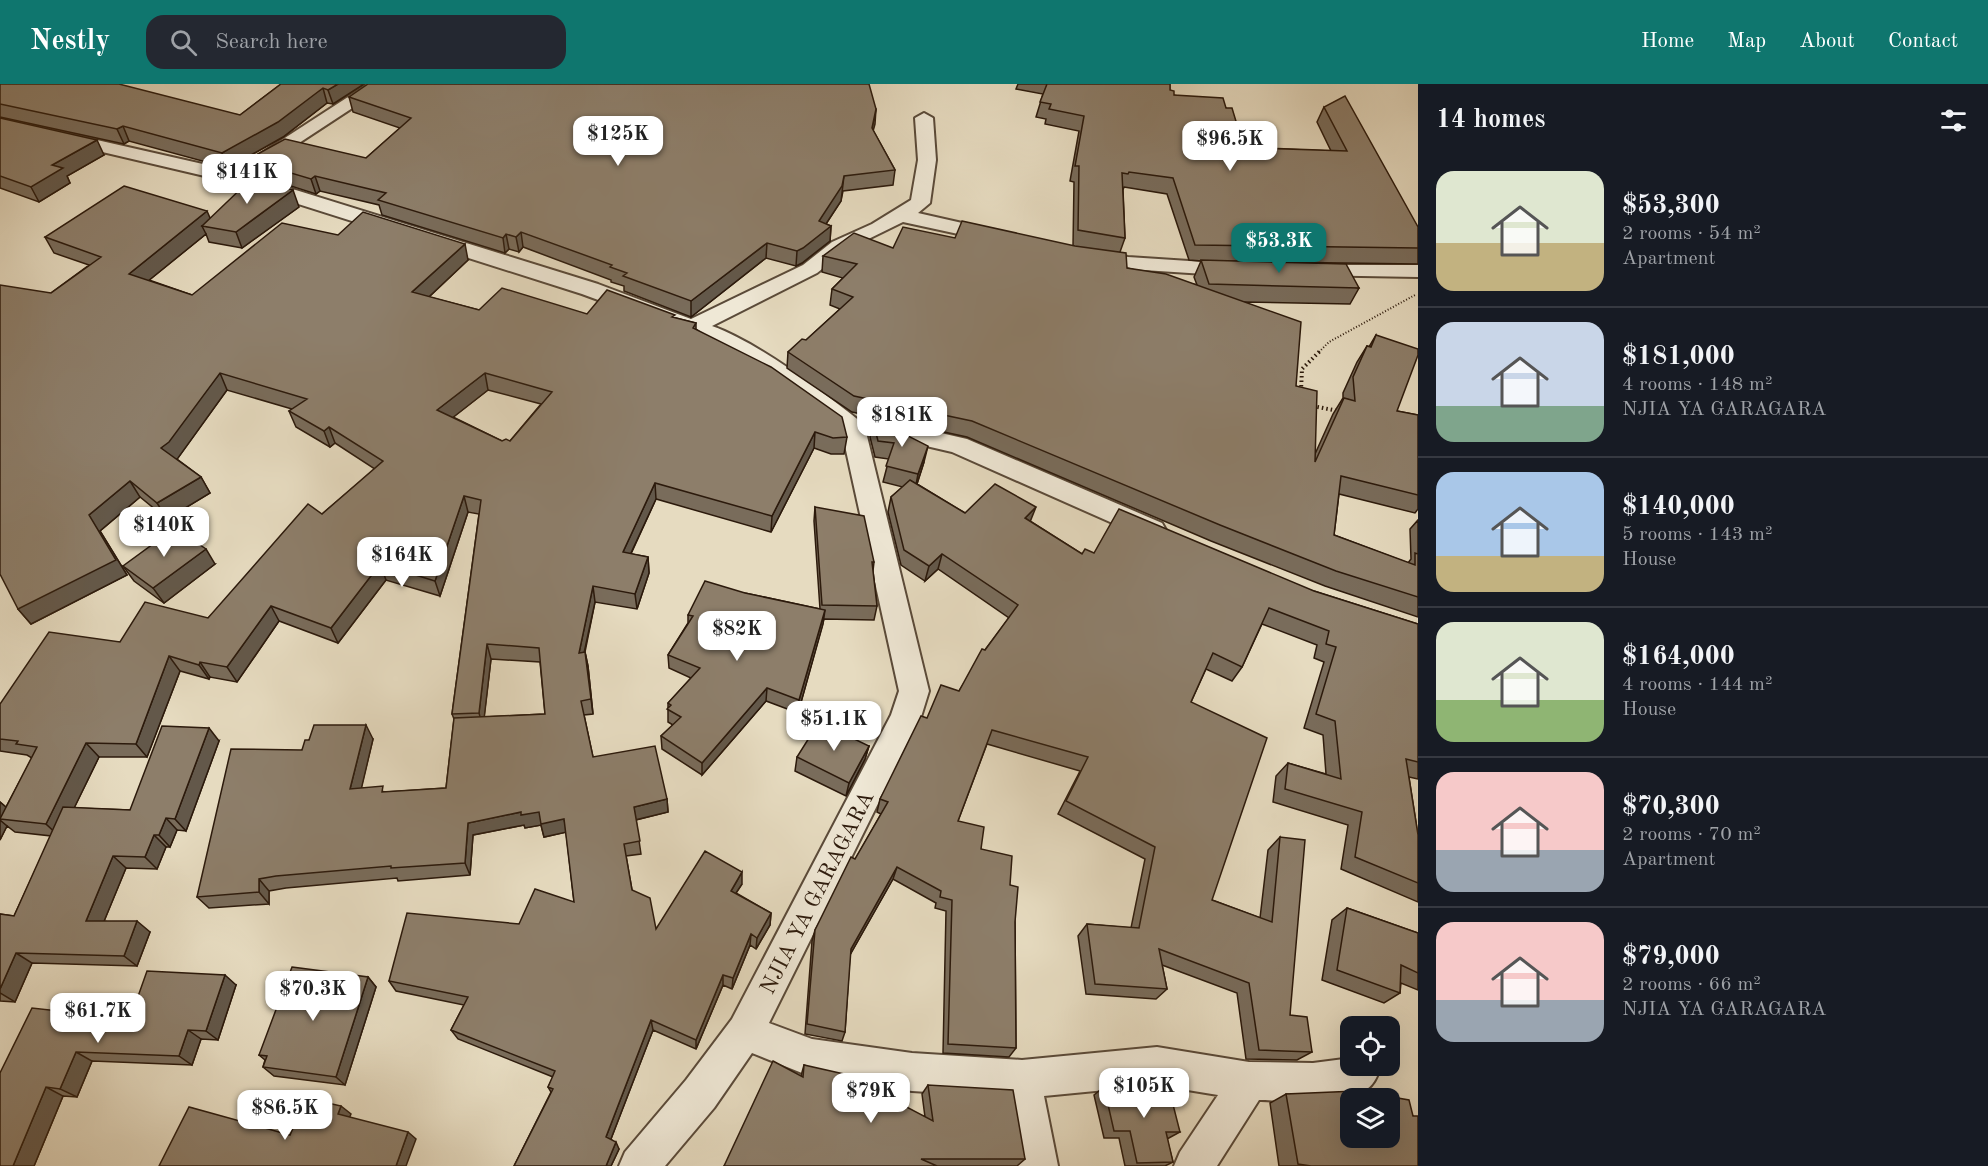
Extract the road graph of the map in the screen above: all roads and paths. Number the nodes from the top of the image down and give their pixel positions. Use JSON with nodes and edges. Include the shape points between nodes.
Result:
{"nodes":[{"id":1,"x":380,"y":84,"type":"edge"},
{"id":2,"x":924,"y":118,"type":"dead end"},
{"id":3,"x":0,"y":123,"type":"edge"},
{"id":4,"x":231,"y":176,"type":"junction"},
{"id":5,"x":900,"y":215,"type":"junction"},
{"id":6,"x":1020,"y":243,"type":"edge"},
{"id":7,"x":1075,"y":254,"type":"edge"},
{"id":8,"x":1254,"y":270,"type":"edge"},
{"id":9,"x":1289,"y":271,"type":"edge"},
{"id":10,"x":1418,"y":271,"type":"edge"},
{"id":11,"x":1418,"y":293,"type":"edge"},
{"id":12,"x":692,"y":327,"type":"junction"},
{"id":13,"x":1301,"y":393,"type":"edge"},
{"id":14,"x":1308,"y":406,"type":"edge"},
{"id":15,"x":1347,"y":413,"type":"edge"},
{"id":16,"x":846,"y":421,"type":"junction"},
{"id":17,"x":1178,"y":541,"type":"edge"},
{"id":18,"x":745,"y":1032,"type":"junction"},
{"id":19,"x":1354,"y":1076,"type":"edge"},
{"id":20,"x":1022,"y":1079,"type":"junction"},
{"id":21,"x":1250,"y":1081,"type":"junction"},
{"id":22,"x":639,"y":1166,"type":"edge"},
{"id":23,"x":1038,"y":1166,"type":"edge"},
{"id":24,"x":1194,"y":1166,"type":"edge"}],
"edges":[{"from":1,"to":4,"type":"street","via":[[291,143]]},
{"from":2,"to":5,"type":"street","via":[[927,160],[920,203]]},
{"from":3,"to":4,"type":"street","name":"NJIA YA GARAGARA"},
{"from":4,"to":12,"type":"street","name":"NJIA YA GARAGARA","via":[[590,289]]},
{"from":5,"to":6,"type":"street"},
{"from":5,"to":12,"type":"street","via":[[839,246],[810,269]]},
{"from":7,"to":8,"type":"street","via":[[1128,263]]},
{"from":9,"to":10,"type":"street"},
{"from":11,"to":13,"type":"path","via":[[1329,342],[1302,369]]},
{"from":12,"to":16,"type":"street","name":"NJIA YA GARAGARA","via":[[723,338]]},
{"from":14,"to":15,"type":"path"},
{"from":16,"to":17,"type":"street","via":[[958,445]]},
{"from":16,"to":18,"type":"street","name":"NJIA YA GARAGARA","via":[[857,437],[914,692],[906,717]]},
{"from":18,"to":20,"type":"street","via":[[812,1058],[912,1072]]},
{"from":18,"to":22,"type":"street","name":"NJIA YA GARAGARA","via":[[700,1094]]},
{"from":19,"to":21,"type":"street","via":[[1313,1082]]},
{"from":20,"to":21,"type":"street","via":[[1157,1066]]},
{"from":20,"to":23,"type":"street"},
{"from":21,"to":24,"type":"street"}]}
